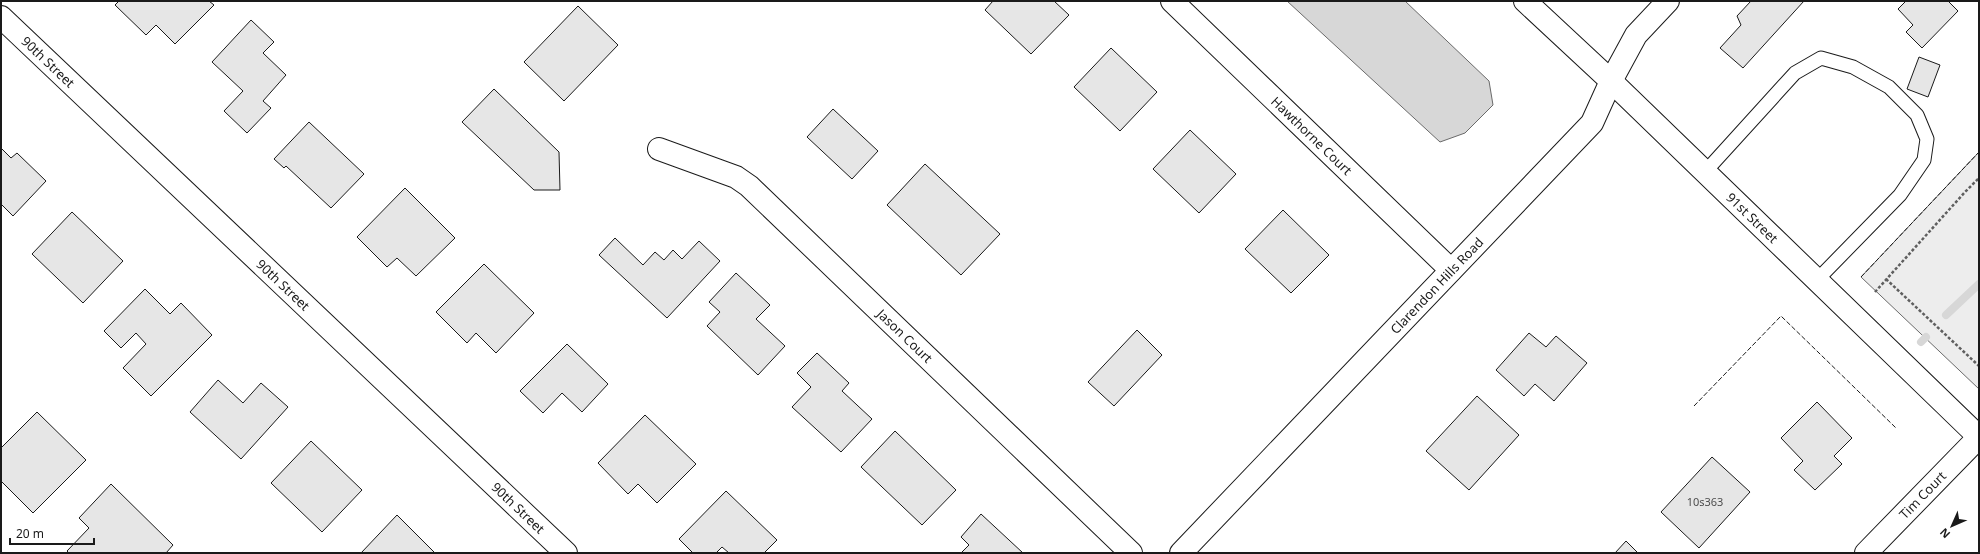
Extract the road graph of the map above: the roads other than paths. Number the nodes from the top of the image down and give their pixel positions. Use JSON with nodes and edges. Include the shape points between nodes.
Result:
{"nodes":[{"id":1,"x":1172,"y":1,"type":"edge"},
{"id":2,"x":1524,"y":1,"type":"edge"},
{"id":3,"x":1668,"y":1,"type":"edge"},
{"id":4,"x":1,"y":17,"type":"edge"},
{"id":5,"x":1611,"y":82,"type":"junction"},
{"id":6,"x":659,"y":149,"type":"dead end"},
{"id":7,"x":1705,"y":172,"type":"junction"},
{"id":8,"x":1451,"y":270,"type":"junction"},
{"id":9,"x":1817,"y":280,"type":"junction"},
{"id":10,"x":1979,"y":437,"type":"edge"},
{"id":11,"x":566,"y":553,"type":"edge"},
{"id":12,"x":1131,"y":553,"type":"edge"},
{"id":13,"x":1181,"y":553,"type":"edge"},
{"id":14,"x":1866,"y":553,"type":"edge"}],
"edges":[{"from":1,"to":8,"type":"street","name":"Hawthorne Court"},
{"from":2,"to":5,"type":"street","name":"91st Street"},
{"from":3,"to":5,"type":"street","name":"Clarendon Hills Road","via":[[1636,35]]},
{"from":4,"to":11,"type":"street","name":"90th Street"},
{"from":5,"to":7,"type":"street","name":"91st Street"},
{"from":5,"to":8,"type":"street","name":"Clarendon Hills Road","via":[[1592,123]]},
{"from":6,"to":12,"type":"street","name":"Jason Court","via":[[736,177],[749,186]]},
{"from":7,"to":9,"type":"street","name":"91st Street"},
{"from":7,"to":9,"type":"lane","via":[[1795,73],[1822,58],[1853,67],[1890,88],[1917,116],[1927,139],[1924,160],[1900,195]]},
{"from":8,"to":13,"type":"street","name":"Clarendon Hills Road"},
{"from":9,"to":10,"type":"street","name":"91st Street"},
{"from":10,"to":14,"type":"street","name":"Tim Court"}]}
